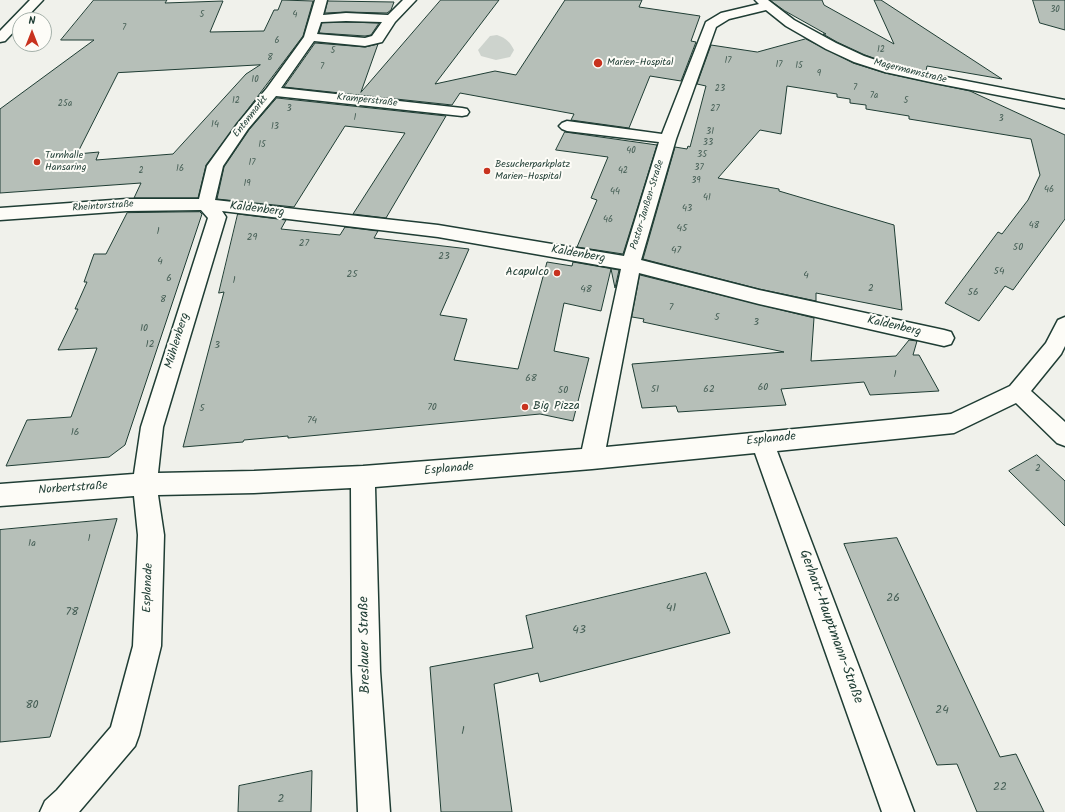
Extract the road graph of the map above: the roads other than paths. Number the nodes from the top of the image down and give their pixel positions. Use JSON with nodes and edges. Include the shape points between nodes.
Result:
{"nodes":[{"id":1,"x":37,"y":0,"type":"edge"},
{"id":2,"x":321,"y":0,"type":"edge"},
{"id":3,"x":410,"y":0,"type":"edge"},
{"id":4,"x":764,"y":3,"type":"edge"},
{"id":5,"x":316,"y":19,"type":"junction"},
{"id":6,"x":391,"y":19,"type":"junction"},
{"id":7,"x":310,"y":37,"type":"junction"},
{"id":8,"x":0,"y":38,"type":"edge"},
{"id":9,"x":272,"y":91,"type":"junction"},
{"id":10,"x":1065,"y":104,"type":"edge"},
{"id":11,"x":462,"y":112,"type":"dead end"},
{"id":12,"x":567,"y":126,"type":"dead end"},
{"id":13,"x":668,"y":139,"type":"junction"},
{"id":14,"x":206,"y":204,"type":"junction"},
{"id":15,"x":0,"y":214,"type":"edge"},
{"id":16,"x":630,"y":264,"type":"junction"},
{"id":17,"x":1065,"y":325,"type":"edge"},
{"id":18,"x":944,"y":338,"type":"dead end"},
{"id":19,"x":1018,"y":392,"type":"junction"},
{"id":20,"x":1060,"y":432,"type":"edge"},
{"id":21,"x":762,"y":441,"type":"junction"},
{"id":22,"x":592,"y":459,"type":"junction"},
{"id":23,"x":363,"y":477,"type":"junction"},
{"id":24,"x":145,"y":484,"type":"junction"},
{"id":25,"x":0,"y":495,"type":"edge"},
{"id":26,"x":56,"y":812,"type":"edge"},
{"id":27,"x":374,"y":812,"type":"edge"},
{"id":28,"x":898,"y":812,"type":"edge"}],
"edges":[{"from":1,"to":8,"type":"street"},
{"from":2,"to":5,"type":"street","name":"Entenmarkt"},
{"from":3,"to":6,"type":"street"},
{"from":4,"to":10,"type":"street","name":"Magermannstraße","via":[[790,23],[859,59],[890,69]]},
{"from":4,"to":13,"type":"street","name":"Pastor-Janßen-Straße","via":[[721,18],[710,25]]},
{"from":5,"to":6,"type":"street"},
{"from":5,"to":7,"type":"street","name":"Entenmarkt"},
{"from":6,"to":7,"type":"street","via":[[377,39],[365,42]]},
{"from":7,"to":9,"type":"street","name":"Entenmarkt"},
{"from":9,"to":11,"type":"street","name":"Kramperstraße"},
{"from":9,"to":14,"type":"street","name":"Entenmarkt","via":[[243,126],[216,166]]},
{"from":12,"to":13,"type":"street"},
{"from":13,"to":16,"type":"street","name":"Pastor-Janßen-Straße"},
{"from":14,"to":15,"type":"street","name":"Rheintorstraße","via":[[127,205]]},
{"from":14,"to":16,"type":"street","name":"Kaldenberg","via":[[438,230]]},
{"from":14,"to":24,"type":"street","name":"Mühlenberg","via":[[217,217],[152,427]]},
{"from":16,"to":18,"type":"street","name":"Kaldenberg","via":[[758,297]]},
{"from":16,"to":22,"type":"street","name":"Pastor-Janßen-Straße"},
{"from":17,"to":19,"type":"street","name":"Esplanade","via":[[1054,348]]},
{"from":19,"to":20,"type":"street"},
{"from":19,"to":21,"type":"street","name":"Esplanade","via":[[954,423]]},
{"from":21,"to":22,"type":"street","name":"Esplanade"},
{"from":21,"to":28,"type":"street","name":"Gerhart-Hauptmann-Straße"},
{"from":22,"to":23,"type":"street","name":"Esplanade"},
{"from":23,"to":24,"type":"street","name":"Esplanade"},
{"from":23,"to":27,"type":"street","name":"Breslauer Straße","via":[[366,672]]},
{"from":24,"to":25,"type":"street","name":"Norbertstraße"},
{"from":24,"to":26,"type":"street","name":"Esplanade","via":[[151,535],[147,646],[124,735]]}]}
